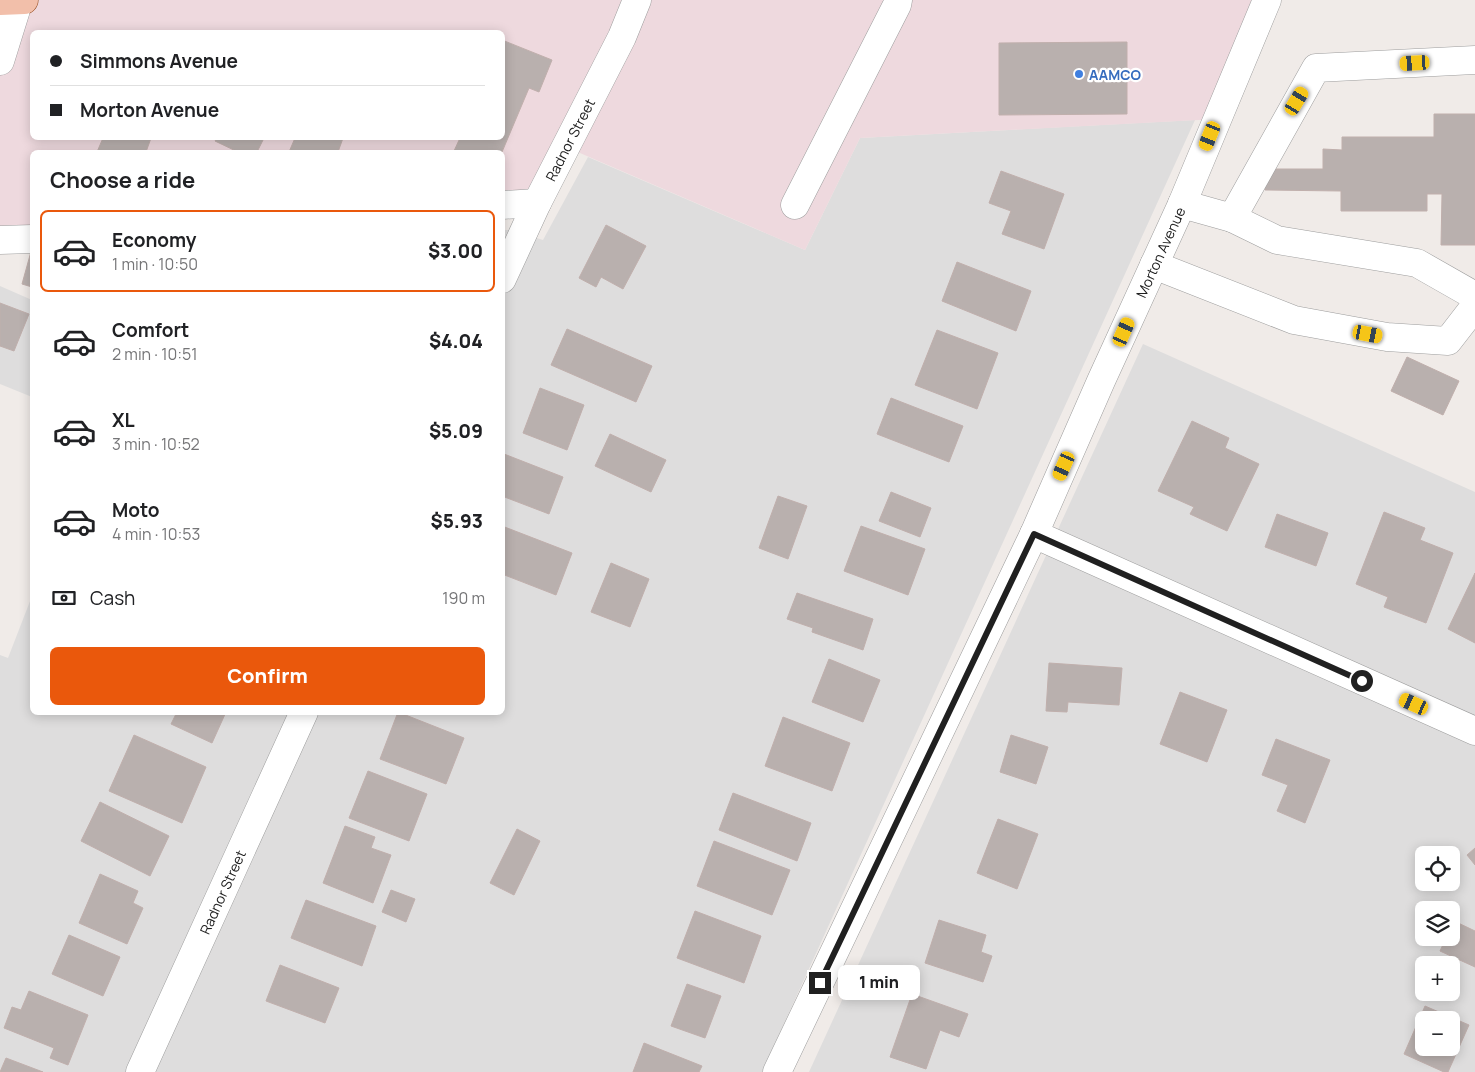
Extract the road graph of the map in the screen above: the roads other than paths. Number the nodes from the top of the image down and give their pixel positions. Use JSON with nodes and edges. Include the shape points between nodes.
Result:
{"nodes":[{"id":1,"x":19,"y":0,"type":"edge"},
{"id":2,"x":24,"y":0,"type":"edge"},
{"id":3,"x":637,"y":0,"type":"edge"},
{"id":4,"x":898,"y":0,"type":"edge"},
{"id":5,"x":1267,"y":0,"type":"edge"},
{"id":6,"x":0,"y":1,"type":"edge"},
{"id":7,"x":0,"y":60,"type":"edge"},
{"id":8,"x":1475,"y":60,"type":"edge"},
{"id":9,"x":537,"y":203,"type":"junction"},
{"id":10,"x":1182,"y":204,"type":"junction"},
{"id":11,"x":505,"y":205,"type":"edge"},
{"id":12,"x":795,"y":205,"type":"dead end"},
{"id":13,"x":1232,"y":218,"type":"junction"},
{"id":14,"x":30,"y":239,"type":"edge"},
{"id":15,"x":0,"y":240,"type":"edge"},
{"id":16,"x":1154,"y":265,"type":"junction"},
{"id":17,"x":505,"y":272,"type":"edge"},
{"id":18,"x":1475,"y":296,"type":"edge"},
{"id":19,"x":1475,"y":306,"type":"edge"},
{"id":20,"x":1034,"y":534,"type":"junction"},
{"id":21,"x":303,"y":715,"type":"edge"},
{"id":22,"x":1475,"y":732,"type":"edge"},
{"id":23,"x":140,"y":1072,"type":"edge"},
{"id":24,"x":777,"y":1072,"type":"edge"}],
"edges":[{"from":1,"to":2,"type":"main road"},
{"from":1,"to":6,"type":"main road"},
{"from":1,"to":7,"type":"street"},
{"from":3,"to":9,"type":"street","name":"Radnor Street","via":[[622,37]]},
{"from":4,"to":12,"type":"street"},
{"from":5,"to":10,"type":"street","name":"Morton Avenue"},
{"from":8,"to":13,"type":"street","via":[[1316,68]]},
{"from":9,"to":11,"type":"street"},
{"from":9,"to":17,"type":"street","name":"Radnor Street"},
{"from":10,"to":13,"type":"street"},
{"from":10,"to":16,"type":"street","name":"Morton Avenue"},
{"from":13,"to":18,"type":"street","via":[[1277,240],[1418,264]]},
{"from":14,"to":15,"type":"street"},
{"from":16,"to":19,"type":"street","via":[[1294,320],[1387,337],[1448,341]]},
{"from":16,"to":20,"type":"street","name":"Morton Avenue"},
{"from":20,"to":22,"type":"street"},
{"from":20,"to":24,"type":"street","name":"Morton Avenue"},
{"from":21,"to":23,"type":"street","name":"Radnor Street"}]}
